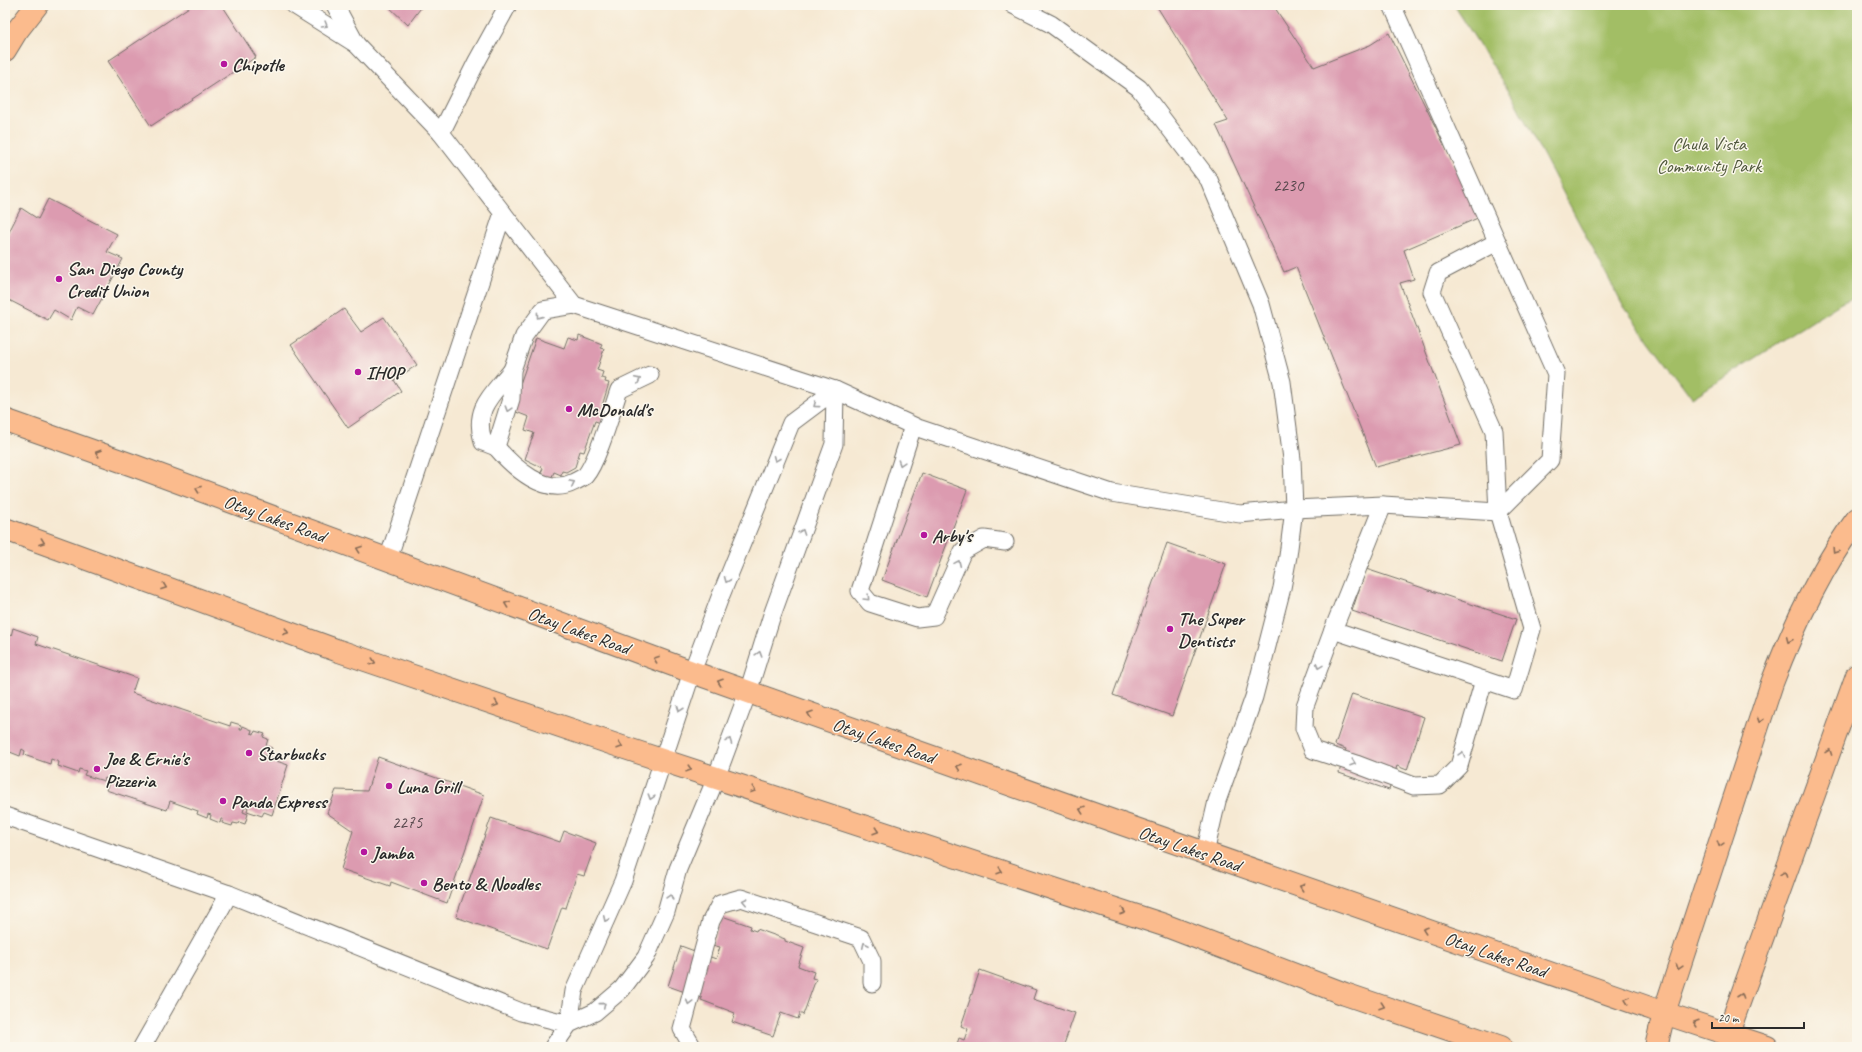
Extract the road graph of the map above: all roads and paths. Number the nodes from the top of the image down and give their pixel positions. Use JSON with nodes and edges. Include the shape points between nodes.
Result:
{"nodes":[{"id":1,"x":37,"y":5,"type":"edge"},
{"id":2,"x":294,"y":5,"type":"edge"},
{"id":3,"x":336,"y":5,"type":"edge"},
{"id":4,"x":508,"y":5,"type":"edge"},
{"id":5,"x":1013,"y":5,"type":"edge"},
{"id":6,"x":1392,"y":5,"type":"edge"},
{"id":7,"x":356,"y":44,"type":"junction"},
{"id":8,"x":5,"y":50,"type":"edge"},
{"id":9,"x":441,"y":133,"type":"junction"},
{"id":10,"x":503,"y":213,"type":"junction"},
{"id":11,"x":1497,"y":242,"type":"junction"},
{"id":12,"x":574,"y":305,"type":"junction"},
{"id":13,"x":512,"y":370,"type":"junction"},
{"id":14,"x":650,"y":375,"type":"dead end"},
{"id":15,"x":835,"y":390,"type":"junction"},
{"id":16,"x":5,"y":420,"type":"edge"},
{"id":17,"x":913,"y":426,"type":"junction"},
{"id":18,"x":496,"y":447,"type":"junction"},
{"id":19,"x":1384,"y":505,"type":"junction"},
{"id":20,"x":1294,"y":509,"type":"junction"},
{"id":21,"x":1498,"y":512,"type":"junction"},
{"id":22,"x":1857,"y":519,"type":"edge"},
{"id":23,"x":5,"y":529,"type":"edge"},
{"id":24,"x":1005,"y":542,"type":"dead end"},
{"id":25,"x":388,"y":559,"type":"junction"},
{"id":26,"x":1333,"y":630,"type":"junction"},
{"id":27,"x":692,"y":672,"type":"junction"},
{"id":28,"x":1857,"y":674,"type":"edge"},
{"id":29,"x":1484,"y":680,"type":"junction"},
{"id":30,"x":748,"y":692,"type":"junction"},
{"id":31,"x":662,"y":760,"type":"junction"},
{"id":32,"x":716,"y":778,"type":"junction"},
{"id":33,"x":5,"y":816,"type":"edge"},
{"id":34,"x":1205,"y":853,"type":"junction"},
{"id":35,"x":229,"y":894,"type":"junction"},
{"id":36,"x":872,"y":983,"type":"dead end"},
{"id":37,"x":1664,"y":1013,"type":"junction"},
{"id":38,"x":569,"y":1024,"type":"junction"},
{"id":39,"x":1728,"y":1033,"type":"junction"},
{"id":40,"x":692,"y":1046,"type":"dead end"},
{"id":41,"x":142,"y":1047,"type":"edge"},
{"id":42,"x":553,"y":1047,"type":"edge"},
{"id":43,"x":1501,"y":1047,"type":"edge"},
{"id":44,"x":1656,"y":1047,"type":"edge"},
{"id":45,"x":1768,"y":1047,"type":"edge"}],
"edges":[{"from":1,"to":8,"type":"main road"},
{"from":2,"to":7,"type":"lane","one_way":true},
{"from":3,"to":7,"type":"lane"},
{"from":4,"to":9,"type":"lane"},
{"from":5,"to":20,"type":"lane","via":[[1051,24],[1138,88],[1209,180],[1261,304],[1282,382],[1292,459]]},
{"from":6,"to":11,"type":"lane"},
{"from":7,"to":9,"type":"lane"},
{"from":9,"to":10,"type":"lane"},
{"from":10,"to":12,"type":"lane"},
{"from":10,"to":25,"type":"lane"},
{"from":11,"to":21,"type":"lane","via":[[1556,374],[1550,460]]},
{"from":11,"to":21,"type":"lane","via":[[1438,273],[1432,292],[1494,431]]},
{"from":12,"to":13,"type":"lane","one_way":true,"via":[[543,310],[524,336]]},
{"from":12,"to":15,"type":"lane"},
{"from":13,"to":18,"type":"lane","one_way":true,"via":[[511,399]]},
{"from":13,"to":18,"type":"lane","via":[[481,410],[479,428],[483,442]]},
{"from":18,"to":14,"type":"lane","one_way":true,"via":[[509,462],[530,477],[550,486],[566,486],[584,476],[593,463],[619,390]]},
{"from":15,"to":17,"type":"lane"},
{"from":15,"to":27,"type":"lane","one_way":true,"via":[[791,423]]},
{"from":30,"to":15,"type":"lane","one_way":true,"via":[[771,618],[834,444]]},
{"from":25,"to":16,"type":"main road","name":"Otay Lakes Road","one_way":true},
{"from":17,"to":20,"type":"lane","via":[[1112,493],[1240,514]]},
{"from":17,"to":24,"type":"lane","one_way":true,"via":[[860,591],[870,603],[917,618],[934,616],[963,551],[984,539]]},
{"from":19,"to":20,"type":"lane"},
{"from":19,"to":21,"type":"lane"},
{"from":19,"to":26,"type":"lane"},
{"from":20,"to":34,"type":"lane","via":[[1282,588],[1254,697],[1217,801]]},
{"from":21,"to":29,"type":"lane","via":[[1532,629],[1514,690]]},
{"from":22,"to":37,"type":"main road","one_way":true,"via":[[1830,559],[1788,640]]},
{"from":23,"to":31,"type":"main road","one_way":true,"via":[[336,650]]},
{"from":27,"to":25,"type":"main road","name":"Otay Lakes Road","one_way":true},
{"from":26,"to":29,"type":"lane"},
{"from":26,"to":29,"type":"lane","one_way":true,"via":[[1305,706],[1304,728],[1314,750],[1414,786],[1440,785],[1459,766]]},
{"from":30,"to":27,"type":"main road","name":"Otay Lakes Road","one_way":true},
{"from":27,"to":31,"type":"lane","one_way":true},
{"from":39,"to":28,"type":"main road","one_way":true},
{"from":32,"to":30,"type":"lane","one_way":true},
{"from":34,"to":30,"type":"main road","name":"Otay Lakes Road","one_way":true},
{"from":31,"to":32,"type":"main road","one_way":true},
{"from":31,"to":38,"type":"lane","one_way":true,"via":[[623,881],[574,992]]},
{"from":38,"to":32,"type":"lane","one_way":true,"via":[[595,1012],[622,989],[646,957],[666,912],[678,869]]},
{"from":32,"to":43,"type":"main road","one_way":true,"via":[[1164,925],[1345,994]]},
{"from":33,"to":35,"type":"lane"},
{"from":37,"to":34,"type":"main road","name":"Otay Lakes Road","one_way":true},
{"from":35,"to":38,"type":"lane","via":[[521,1012]]},
{"from":35,"to":41,"type":"lane"},
{"from":36,"to":40,"type":"lane","one_way":true,"via":[[872,961],[861,938],[741,898],[720,904],[711,921],[682,1029]]},
{"from":39,"to":37,"type":"main road","name":"Otay Lakes Road","one_way":true},
{"from":37,"to":44,"type":"main road"},
{"from":38,"to":42,"type":"lane"},
{"from":39,"to":45,"type":"main road","name":"Otay Lakes Road"}]}
